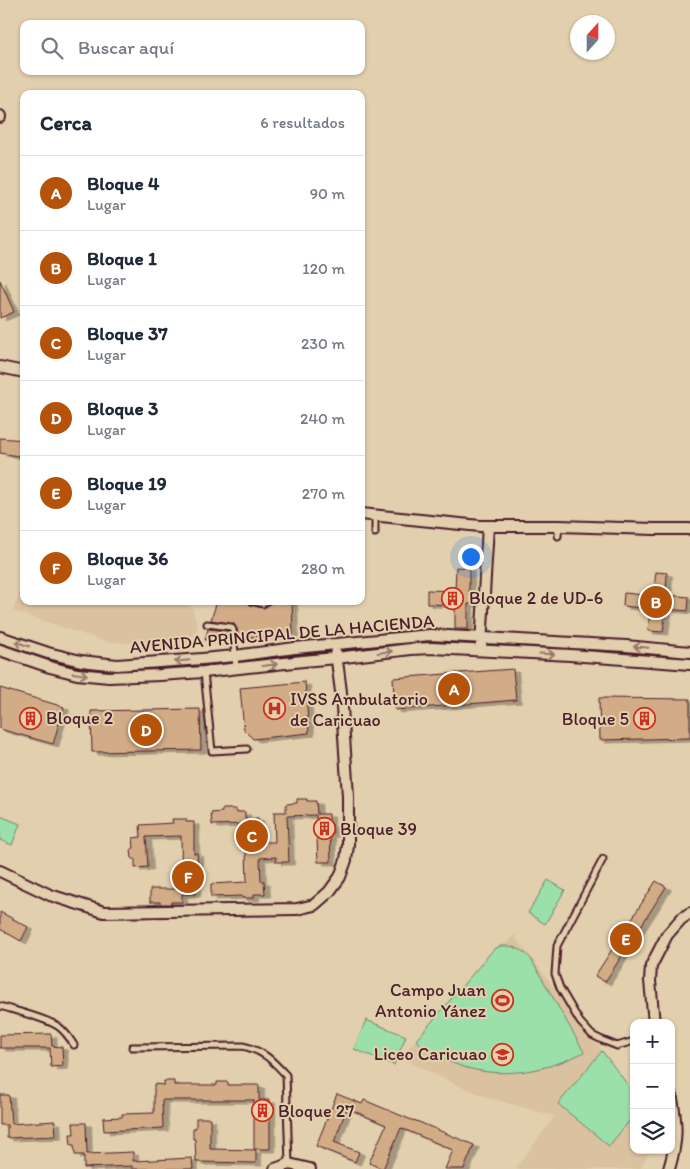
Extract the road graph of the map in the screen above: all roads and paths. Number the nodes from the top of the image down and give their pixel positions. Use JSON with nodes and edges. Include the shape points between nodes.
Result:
{"nodes":[{"id":1,"x":0,"y":367,"type":"edge"},
{"id":2,"x":20,"y":371,"type":"edge"},
{"id":3,"x":365,"y":515,"type":"edge"},
{"id":4,"x":374,"y":516,"type":"junction"},
{"id":5,"x":488,"y":526,"type":"junction"},
{"id":6,"x":690,"y":529,"type":"edge"},
{"id":7,"x":375,"y":533,"type":"dead end"},
{"id":8,"x":207,"y":624,"type":"dead end"},
{"id":9,"x":0,"y":636,"type":"edge"},
{"id":10,"x":482,"y":638,"type":"junction"},
{"id":11,"x":517,"y":640,"type":"junction"},
{"id":12,"x":334,"y":644,"type":"junction"},
{"id":13,"x":0,"y":650,"type":"edge"},
{"id":14,"x":481,"y":650,"type":"junction"},
{"id":15,"x":518,"y":652,"type":"junction"},
{"id":16,"x":690,"y":652,"type":"edge"},
{"id":17,"x":235,"y":656,"type":"junction"},
{"id":18,"x":336,"y":658,"type":"junction"},
{"id":19,"x":202,"y":660,"type":"junction"},
{"id":20,"x":690,"y":664,"type":"edge"},
{"id":21,"x":236,"y":669,"type":"junction"},
{"id":22,"x":204,"y":672,"type":"junction"},
{"id":23,"x":247,"y":749,"type":"dead end"},
{"id":24,"x":603,"y":859,"type":"dead end"},
{"id":25,"x":0,"y":870,"type":"edge"},
{"id":26,"x":690,"y":914,"type":"edge"},
{"id":27,"x":0,"y":1006,"type":"edge"},
{"id":28,"x":654,"y":1019,"type":"edge"},
{"id":29,"x":630,"y":1042,"type":"edge"},
{"id":30,"x":74,"y":1045,"type":"dead end"},
{"id":31,"x":132,"y":1047,"type":"dead end"},
{"id":32,"x":674,"y":1109,"type":"edge"},
{"id":33,"x":289,"y":1164,"type":"junction"},
{"id":34,"x":275,"y":1169,"type":"edge"},
{"id":35,"x":310,"y":1169,"type":"edge"},
{"id":36,"x":669,"y":1169,"type":"edge"}],
"edges":[{"from":1,"to":2,"type":"street"},
{"from":3,"to":4,"type":"street"},
{"from":4,"to":5,"type":"street"},
{"from":4,"to":7,"type":"lane"},
{"from":5,"to":6,"type":"street","via":[[559,531]]},
{"from":5,"to":10,"type":"street"},
{"from":8,"to":17,"type":"lane","via":[[231,627]]},
{"from":19,"to":9,"type":"street","name":"AVENIDA PRINCIPAL DE LA HACIENDA","one_way":true,"via":[[130,665],[93,663],[48,653]]},
{"from":10,"to":11,"type":"street","name":"AVENIDA PRINCIPAL DE LA HACIENDA"},
{"from":10,"to":12,"type":"street","name":"AVENIDA PRINCIPAL DE LA HACIENDA","via":[[430,635]]},
{"from":10,"to":14,"type":"street"},
{"from":11,"to":15,"type":"lane"},
{"from":16,"to":11,"type":"street","name":"AVENIDA PRINCIPAL DE LA HACIENDA","one_way":true},
{"from":12,"to":17,"type":"street","name":"AVENIDA PRINCIPAL DE LA HACIENDA"},
{"from":12,"to":18,"type":"street"},
{"from":13,"to":22,"type":"street","name":"AVENIDA PRINCIPAL DE LA HACIENDA","one_way":true,"via":[[77,674],[109,677]]},
{"from":14,"to":15,"type":"street","name":"AVENIDA PRINCIPAL DE LA HACIENDA"},
{"from":18,"to":14,"type":"street","name":"AVENIDA PRINCIPAL DE LA HACIENDA","one_way":true,"via":[[411,649]]},
{"from":15,"to":20,"type":"street","name":"AVENIDA PRINCIPAL DE LA HACIENDA","one_way":true},
{"from":17,"to":19,"type":"street","name":"AVENIDA PRINCIPAL DE LA HACIENDA"},
{"from":17,"to":21,"type":"lane"},
{"from":21,"to":18,"type":"street","name":"AVENIDA PRINCIPAL DE LA HACIENDA","one_way":true},
{"from":18,"to":25,"type":"street","via":[[347,782],[348,845],[340,877],[314,904],[297,909],[104,912],[50,895]]},
{"from":19,"to":22,"type":"street"},
{"from":21,"to":22,"type":"street","name":"AVENIDA PRINCIPAL DE LA HACIENDA"},
{"from":22,"to":23,"type":"lane","via":[[212,750]]},
{"from":24,"to":29,"type":"lane","via":[[556,946],[555,974],[580,1022],[592,1035],[617,1046]]},
{"from":26,"to":28,"type":"street","via":[[667,935],[651,966]]},
{"from":27,"to":30,"type":"lane","via":[[58,1026]]},
{"from":31,"to":33,"type":"lane","via":[[243,1046],[268,1057],[286,1075]]},
{"from":32,"to":36,"type":"street","via":[[676,1139]]},
{"from":33,"to":34,"type":"street"},
{"from":33,"to":35,"type":"street"}]}
